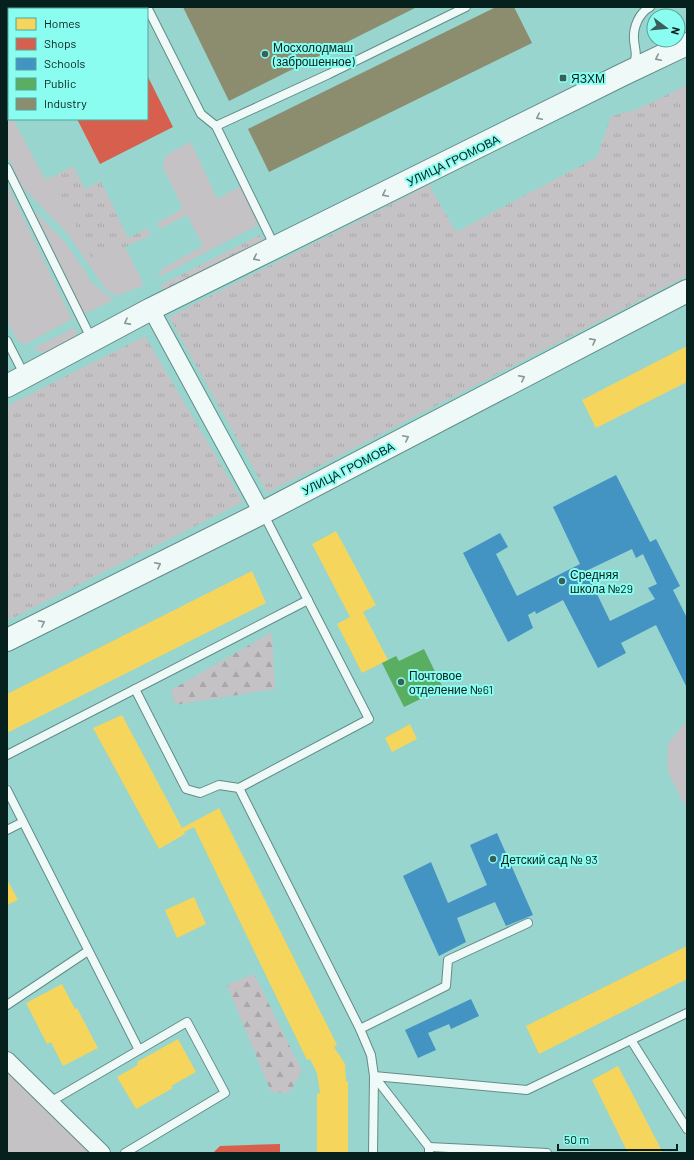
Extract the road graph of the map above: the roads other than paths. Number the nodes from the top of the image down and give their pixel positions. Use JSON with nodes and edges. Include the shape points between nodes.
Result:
{"nodes":[{"id":1,"x":466,"y":7,"type":"edge"},
{"id":2,"x":650,"y":7,"type":"edge"},
{"id":3,"x":148,"y":9,"type":"edge"},
{"id":4,"x":687,"y":44,"type":"edge"},
{"id":5,"x":629,"y":72,"type":"junction"},
{"id":6,"x":216,"y":126,"type":"junction"},
{"id":7,"x":7,"y":168,"type":"edge"},
{"id":8,"x":276,"y":249,"type":"junction"},
{"id":9,"x":687,"y":292,"type":"edge"},
{"id":10,"x":151,"y":310,"type":"junction"},
{"id":11,"x":7,"y":340,"type":"edge"},
{"id":12,"x":92,"y":341,"type":"junction"},
{"id":13,"x":16,"y":381,"type":"edge"},
{"id":14,"x":262,"y":513,"type":"junction"},
{"id":15,"x":308,"y":600,"type":"junction"},
{"id":16,"x":7,"y":640,"type":"edge"},
{"id":17,"x":135,"y":689,"type":"junction"},
{"id":18,"x":7,"y":755,"type":"edge"},
{"id":19,"x":239,"y":788,"type":"junction"},
{"id":20,"x":7,"y":790,"type":"edge"},
{"id":21,"x":23,"y":822,"type":"junction"},
{"id":22,"x":7,"y":830,"type":"edge"},
{"id":23,"x":528,"y":923,"type":"dead end"},
{"id":24,"x":88,"y":951,"type":"junction"},
{"id":25,"x":7,"y":1005,"type":"edge"},
{"id":26,"x":687,"y":1013,"type":"edge"},
{"id":27,"x":360,"y":1029,"type":"junction"},
{"id":28,"x":631,"y":1040,"type":"junction"},
{"id":29,"x":139,"y":1050,"type":"junction"},
{"id":30,"x":7,"y":1060,"type":"edge"},
{"id":31,"x":374,"y":1076,"type":"junction"},
{"id":32,"x":50,"y":1102,"type":"junction"},
{"id":33,"x":687,"y":1130,"type":"edge"},
{"id":34,"x":429,"y":1150,"type":"edge"},
{"id":35,"x":102,"y":1153,"type":"edge"},
{"id":36,"x":125,"y":1153,"type":"edge"},
{"id":37,"x":373,"y":1153,"type":"edge"},
{"id":38,"x":547,"y":1153,"type":"edge"}],
"edges":[{"from":1,"to":6,"type":"lane"},
{"from":2,"to":5,"type":"lane","via":[[638,18],[635,27],[636,60]]},
{"from":3,"to":6,"type":"lane","via":[[201,114]]},
{"from":4,"to":5,"type":"street","name":"УЛИЦА ГРОМОВА","one_way":true},
{"from":5,"to":8,"type":"street","name":"УЛИЦА ГРОМОВА","one_way":true},
{"from":6,"to":8,"type":"lane"},
{"from":7,"to":12,"type":"lane"},
{"from":8,"to":10,"type":"street","name":"УЛИЦА ГРОМОВА","one_way":true},
{"from":14,"to":9,"type":"street","name":"УЛИЦА ГРОМОВА","one_way":true},
{"from":10,"to":12,"type":"street","name":"УЛИЦА ГРОМОВА","one_way":true},
{"from":10,"to":14,"type":"street"},
{"from":11,"to":13,"type":"lane"},
{"from":12,"to":13,"type":"street","name":"УЛИЦА ГРОМОВА"},
{"from":14,"to":15,"type":"lane"},
{"from":16,"to":14,"type":"street","name":"УЛИЦА ГРОМОВА","one_way":true},
{"from":15,"to":17,"type":"lane"},
{"from":15,"to":19,"type":"lane","via":[[369,719]]},
{"from":17,"to":18,"type":"lane"},
{"from":17,"to":19,"type":"lane","via":[[186,789],[200,793],[218,785]]},
{"from":19,"to":27,"type":"lane"},
{"from":20,"to":21,"type":"lane"},
{"from":21,"to":22,"type":"lane"},
{"from":21,"to":24,"type":"lane"},
{"from":23,"to":27,"type":"lane","via":[[448,960],[446,986]]},
{"from":24,"to":25,"type":"lane"},
{"from":24,"to":29,"type":"lane"},
{"from":26,"to":28,"type":"lane"},
{"from":27,"to":31,"type":"lane","via":[[371,1055]]},
{"from":28,"to":31,"type":"lane","via":[[528,1090]]},
{"from":28,"to":33,"type":"lane"},
{"from":29,"to":32,"type":"lane"},
{"from":29,"to":36,"type":"lane","via":[[187,1022],[225,1093]]},
{"from":30,"to":32,"type":"street"},
{"from":31,"to":34,"type":"lane"},
{"from":31,"to":37,"type":"lane"},
{"from":32,"to":35,"type":"street"},
{"from":34,"to":38,"type":"lane"}]}
